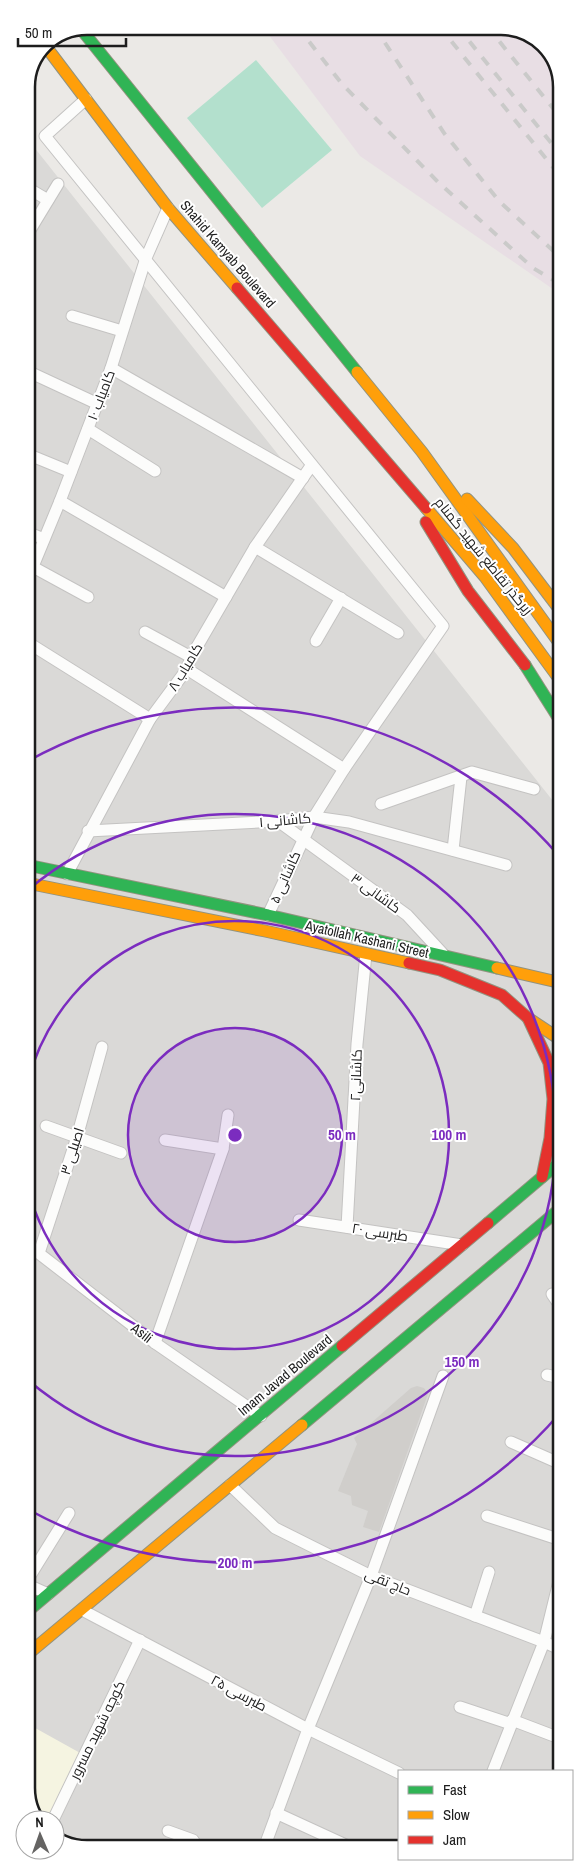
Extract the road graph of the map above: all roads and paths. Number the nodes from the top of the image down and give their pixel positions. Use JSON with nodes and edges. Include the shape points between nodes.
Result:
{"nodes":[{"id":1,"x":86,"y":35,"type":"edge"},
{"id":2,"x":49,"y":51,"type":"edge"},
{"id":3,"x":86,"y":99,"type":"junction"},
{"id":4,"x":58,"y":184,"type":"dead end"},
{"id":5,"x":35,"y":192,"type":"edge"},
{"id":6,"x":48,"y":200,"type":"junction"},
{"id":7,"x":168,"y":208,"type":"junction"},
{"id":8,"x":35,"y":221,"type":"edge"},
{"id":9,"x":146,"y":258,"type":"junction"},
{"id":10,"x":72,"y":316,"type":"dead end"},
{"id":11,"x":122,"y":331,"type":"junction"},
{"id":12,"x":111,"y":368,"type":"junction"},
{"id":13,"x":35,"y":375,"type":"edge"},
{"id":14,"x":98,"y":404,"type":"junction"},
{"id":15,"x":88,"y":429,"type":"junction"},
{"id":16,"x":422,"y":452,"type":"junction"},
{"id":17,"x":35,"y":457,"type":"edge"},
{"id":18,"x":311,"y":466,"type":"junction"},
{"id":19,"x":155,"y":471,"type":"dead end"},
{"id":20,"x":71,"y":472,"type":"junction"},
{"id":21,"x":399,"y":476,"type":"junction"},
{"id":22,"x":303,"y":478,"type":"junction"},
{"id":23,"x":60,"y":501,"type":"junction"},
{"id":24,"x":35,"y":535,"type":"edge"},
{"id":25,"x":44,"y":539,"type":"junction"},
{"id":26,"x":255,"y":547,"type":"junction"},
{"id":27,"x":35,"y":560,"type":"edge"},
{"id":28,"x":35,"y":569,"type":"edge"},
{"id":29,"x":88,"y":597,"type":"dead end"},
{"id":30,"x":226,"y":597,"type":"junction"},
{"id":31,"x":341,"y":598,"type":"junction"},
{"id":32,"x":553,"y":601,"type":"edge"},
{"id":33,"x":145,"y":632,"type":"dead end"},
{"id":34,"x":398,"y":633,"type":"dead end"},
{"id":35,"x":553,"y":634,"type":"edge"},
{"id":36,"x":316,"y":641,"type":"dead end"},
{"id":37,"x":35,"y":647,"type":"edge"},
{"id":38,"x":191,"y":657,"type":"junction"},
{"id":39,"x":187,"y":669,"type":"junction"},
{"id":40,"x":553,"y":670,"type":"edge"},
{"id":41,"x":553,"y":711,"type":"edge"},
{"id":42,"x":150,"y":719,"type":"junction"},
{"id":43,"x":344,"y":769,"type":"junction"},
{"id":44,"x":462,"y":777,"type":"junction"},
{"id":45,"x":534,"y":789,"type":"dead end"},
{"id":46,"x":382,"y":804,"type":"dead end"},
{"id":47,"x":314,"y":817,"type":"junction"},
{"id":48,"x":278,"y":821,"type":"junction"},
{"id":49,"x":88,"y":831,"type":"junction"},
{"id":50,"x":302,"y":839,"type":"junction"},
{"id":51,"x":453,"y":850,"type":"junction"},
{"id":52,"x":506,"y":865,"type":"dead end"},
{"id":53,"x":35,"y":867,"type":"edge"},
{"id":54,"x":67,"y":874,"type":"junction"},
{"id":55,"x":35,"y":885,"type":"edge"},
{"id":56,"x":268,"y":915,"type":"junction"},
{"id":57,"x":366,"y":954,"type":"junction"},
{"id":58,"x":443,"y":954,"type":"junction"},
{"id":59,"x":553,"y":981,"type":"edge"},
{"id":60,"x":528,"y":1018,"type":"junction"},
{"id":61,"x":553,"y":1035,"type":"edge"},
{"id":62,"x":102,"y":1047,"type":"dead end"},
{"id":63,"x":228,"y":1115,"type":"dead end"},
{"id":64,"x":46,"y":1126,"type":"dead end"},
{"id":65,"x":77,"y":1137,"type":"junction"},
{"id":66,"x":165,"y":1140,"type":"dead end"},
{"id":67,"x":223,"y":1149,"type":"junction"},
{"id":68,"x":121,"y":1153,"type":"dead end"},
{"id":69,"x":553,"y":1168,"type":"edge"},
{"id":70,"x":542,"y":1177,"type":"junction"},
{"id":71,"x":553,"y":1215,"type":"edge"},
{"id":72,"x":299,"y":1220,"type":"dead end"},
{"id":73,"x":347,"y":1227,"type":"junction"},
{"id":74,"x":462,"y":1244,"type":"junction"},
{"id":75,"x":35,"y":1250,"type":"edge"},
{"id":76,"x":39,"y":1253,"type":"junction"},
{"id":77,"x":155,"y":1343,"type":"junction"},
{"id":78,"x":546,"y":1375,"type":"dead end"},
{"id":79,"x":443,"y":1376,"type":"dead end"},
{"id":80,"x":553,"y":1376,"type":"edge"},
{"id":81,"x":260,"y":1416,"type":"junction"},
{"id":82,"x":511,"y":1442,"type":"dead end"},
{"id":83,"x":553,"y":1460,"type":"edge"},
{"id":84,"x":230,"y":1485,"type":"junction"},
{"id":85,"x":69,"y":1513,"type":"dead end"},
{"id":86,"x":487,"y":1516,"type":"dead end"},
{"id":87,"x":553,"y":1537,"type":"edge"},
{"id":88,"x":35,"y":1568,"type":"edge"},
{"id":89,"x":489,"y":1572,"type":"dead end"},
{"id":90,"x":371,"y":1576,"type":"junction"},
{"id":91,"x":35,"y":1588,"type":"edge"},
{"id":92,"x":48,"y":1594,"type":"junction"},
{"id":93,"x":35,"y":1605,"type":"edge"},
{"id":94,"x":553,"y":1608,"type":"edge"},
{"id":95,"x":82,"y":1610,"type":"junction"},
{"id":96,"x":475,"y":1616,"type":"junction"},
{"id":97,"x":140,"y":1640,"type":"junction"},
{"id":98,"x":544,"y":1642,"type":"junction"},
{"id":99,"x":553,"y":1646,"type":"edge"},
{"id":100,"x":35,"y":1648,"type":"edge"},
{"id":101,"x":460,"y":1707,"type":"dead end"},
{"id":102,"x":512,"y":1722,"type":"junction"},
{"id":103,"x":308,"y":1730,"type":"junction"},
{"id":104,"x":553,"y":1736,"type":"edge"},
{"id":105,"x":494,"y":1770,"type":"edge"},
{"id":106,"x":398,"y":1773,"type":"edge"},
{"id":107,"x":58,"y":1810,"type":"edge"},
{"id":108,"x":276,"y":1813,"type":"junction"},
{"id":109,"x":168,"y":1831,"type":"dead end"},
{"id":110,"x":194,"y":1840,"type":"edge"},
{"id":111,"x":267,"y":1840,"type":"edge"},
{"id":112,"x":333,"y":1840,"type":"edge"}],
"edges":[{"from":1,"to":16,"type":"main road","name":"Shahid Kamyab Boulevard"},
{"from":2,"to":3,"type":"main road","name":"Shahid Kamyab Boulevard"},
{"from":3,"to":7,"type":"main road","name":"Shahid Kamyab Boulevard"},
{"from":3,"to":9,"type":"street","via":[[45,136]]},
{"from":4,"to":6,"type":"street"},
{"from":5,"to":6,"type":"street"},
{"from":6,"to":8,"type":"street"},
{"from":7,"to":9,"type":"street","name":"کامیاب ۱۰"},
{"from":7,"to":21,"type":"main road","name":"Shahid Kamyab Boulevard"},
{"from":9,"to":11,"type":"street","name":"کامیاب ۱۰"},
{"from":9,"to":18,"type":"street"},
{"from":10,"to":11,"type":"street"},
{"from":11,"to":12,"type":"street","name":"کامیاب ۱۰"},
{"from":12,"to":14,"type":"street","name":"کامیاب ۱۰"},
{"from":12,"to":22,"type":"street"},
{"from":13,"to":14,"type":"street"},
{"from":14,"to":15,"type":"street","name":"کامیاب ۱۰"},
{"from":15,"to":19,"type":"street"},
{"from":15,"to":20,"type":"street","name":"کامیاب ۱۰"},
{"from":16,"to":32,"type":"main road","via":[[513,548]]},
{"from":16,"to":35,"type":"main road","name":"زیرگذر تقاطع شهید گمنام"},
{"from":17,"to":20,"type":"street"},
{"from":18,"to":22,"type":"street","name":"کامیاب ۸"},
{"from":18,"to":43,"type":"street","name":"کاشانی ۵","via":[[443,626]]},
{"from":20,"to":23,"type":"street","name":"کامیاب ۱۰"},
{"from":21,"to":40,"type":"main road","name":"زیرگذر تقاطع شهید گمنام","via":[[485,577]]},
{"from":21,"to":41,"type":"main road","via":[[468,591],[518,655]]},
{"from":22,"to":26,"type":"street","name":"کامیاب ۸"},
{"from":23,"to":25,"type":"street","name":"کامیاب ۱۰"},
{"from":23,"to":30,"type":"street"},
{"from":24,"to":25,"type":"street"},
{"from":25,"to":27,"type":"street","name":"کامیاب ۱۰"},
{"from":26,"to":30,"type":"street","name":"کامیاب ۸"},
{"from":26,"to":31,"type":"street"},
{"from":28,"to":29,"type":"street"},
{"from":30,"to":38,"type":"street","name":"کامیاب ۸"},
{"from":31,"to":34,"type":"street"},
{"from":31,"to":36,"type":"street"},
{"from":33,"to":38,"type":"street"},
{"from":37,"to":42,"type":"street"},
{"from":38,"to":39,"type":"street","name":"کامیاب ۸"},
{"from":39,"to":42,"type":"street","name":"کامیاب ۸"},
{"from":39,"to":43,"type":"street"},
{"from":42,"to":49,"type":"street","name":"کامیاب ۸"},
{"from":43,"to":47,"type":"street","name":"کاشانی ۵"},
{"from":44,"to":45,"type":"street","via":[[472,772]]},
{"from":44,"to":46,"type":"street"},
{"from":44,"to":51,"type":"street"},
{"from":47,"to":48,"type":"street","name":"کاشانی ۱"},
{"from":47,"to":50,"type":"street","name":"کاشانی ۵"},
{"from":47,"to":51,"type":"street","name":"کاشانی ۱","via":[[349,822]]},
{"from":48,"to":49,"type":"street","name":"کاشانی ۱"},
{"from":48,"to":50,"type":"street","name":"کاشانی ۳"},
{"from":49,"to":54,"type":"street","name":"کامیاب ۸"},
{"from":50,"to":56,"type":"street","name":"کاشانی ۵"},
{"from":50,"to":58,"type":"street","name":"کاشانی ۳","via":[[407,915]]},
{"from":51,"to":52,"type":"street","name":"کاشانی ۱"},
{"from":53,"to":54,"type":"main road","name":"Ayatollah Kashani Street"},
{"from":54,"to":56,"type":"main road","name":"Ayatollah Kashani Street"},
{"from":55,"to":57,"type":"main road","name":"Ayatollah Kashani Street"},
{"from":56,"to":58,"type":"main road","name":"Ayatollah Kashani Street"},
{"from":57,"to":60,"type":"main road","name":"Ayatollah Kashani Street","via":[[440,970],[502,995]]},
{"from":57,"to":73,"type":"street","name":"کاشانی۲","via":[[357,1044]]},
{"from":58,"to":59,"type":"main road","name":"Ayatollah Kashani Street"},
{"from":60,"to":61,"type":"main road"},
{"from":60,"to":70,"type":"main road","name":"Ayatollah Kashani Street","via":[[549,1063],[553,1099]]},
{"from":62,"to":65,"type":"street","name":"اصیلی ۳"},
{"from":63,"to":67,"type":"street"},
{"from":64,"to":65,"type":"street"},
{"from":65,"to":68,"type":"street"},
{"from":65,"to":76,"type":"street","name":"اصیلی ۳"},
{"from":66,"to":67,"type":"street"},
{"from":67,"to":77,"type":"street"},
{"from":69,"to":70,"type":"main road","name":"Imam Javad Boulevard"},
{"from":70,"to":74,"type":"main road","name":"Imam Javad Boulevard"},
{"from":71,"to":84,"type":"main road"},
{"from":72,"to":73,"type":"street","name":"طبرسی ۲۰"},
{"from":73,"to":74,"type":"street","name":"طبرسی ۲۰"},
{"from":74,"to":81,"type":"main road","name":"Imam Javad Boulevard"},
{"from":75,"to":76,"type":"street","name":"Asili"},
{"from":76,"to":77,"type":"street","name":"Asili"},
{"from":77,"to":81,"type":"street","name":"Asili"},
{"from":78,"to":80,"type":"street"},
{"from":79,"to":90,"type":"street"},
{"from":81,"to":92,"type":"main road","name":"Imam Javad Boulevard"},
{"from":82,"to":83,"type":"street"},
{"from":84,"to":90,"type":"street","name":"حاج تقی","via":[[275,1528]]},
{"from":84,"to":95,"type":"main road"},
{"from":85,"to":88,"type":"street"},
{"from":86,"to":87,"type":"street"},
{"from":89,"to":96,"type":"street"},
{"from":90,"to":96,"type":"street","name":"حاج تقی"},
{"from":90,"to":103,"type":"street"},
{"from":91,"to":92,"type":"street"},
{"from":92,"to":93,"type":"main road","name":"Imam Javad Boulevard"},
{"from":94,"to":98,"type":"street"},
{"from":95,"to":97,"type":"street","name":"طبرسی ۲۵"},
{"from":95,"to":100,"type":"main road"},
{"from":96,"to":98,"type":"street","name":"حاج تقی"},
{"from":97,"to":103,"type":"street","name":"طبرسی ۲۵"},
{"from":97,"to":107,"type":"street","name":"کوچه شهید مسرور"},
{"from":98,"to":99,"type":"street","name":"حاج تقی"},
{"from":98,"to":102,"type":"street"},
{"from":101,"to":102,"type":"street"},
{"from":102,"to":104,"type":"street"},
{"from":102,"to":105,"type":"street"},
{"from":103,"to":106,"type":"street","name":"طبرسی ۲۵"},
{"from":103,"to":108,"type":"street"},
{"from":108,"to":111,"type":"street"},
{"from":108,"to":112,"type":"street"},
{"from":109,"to":110,"type":"street"}]}
